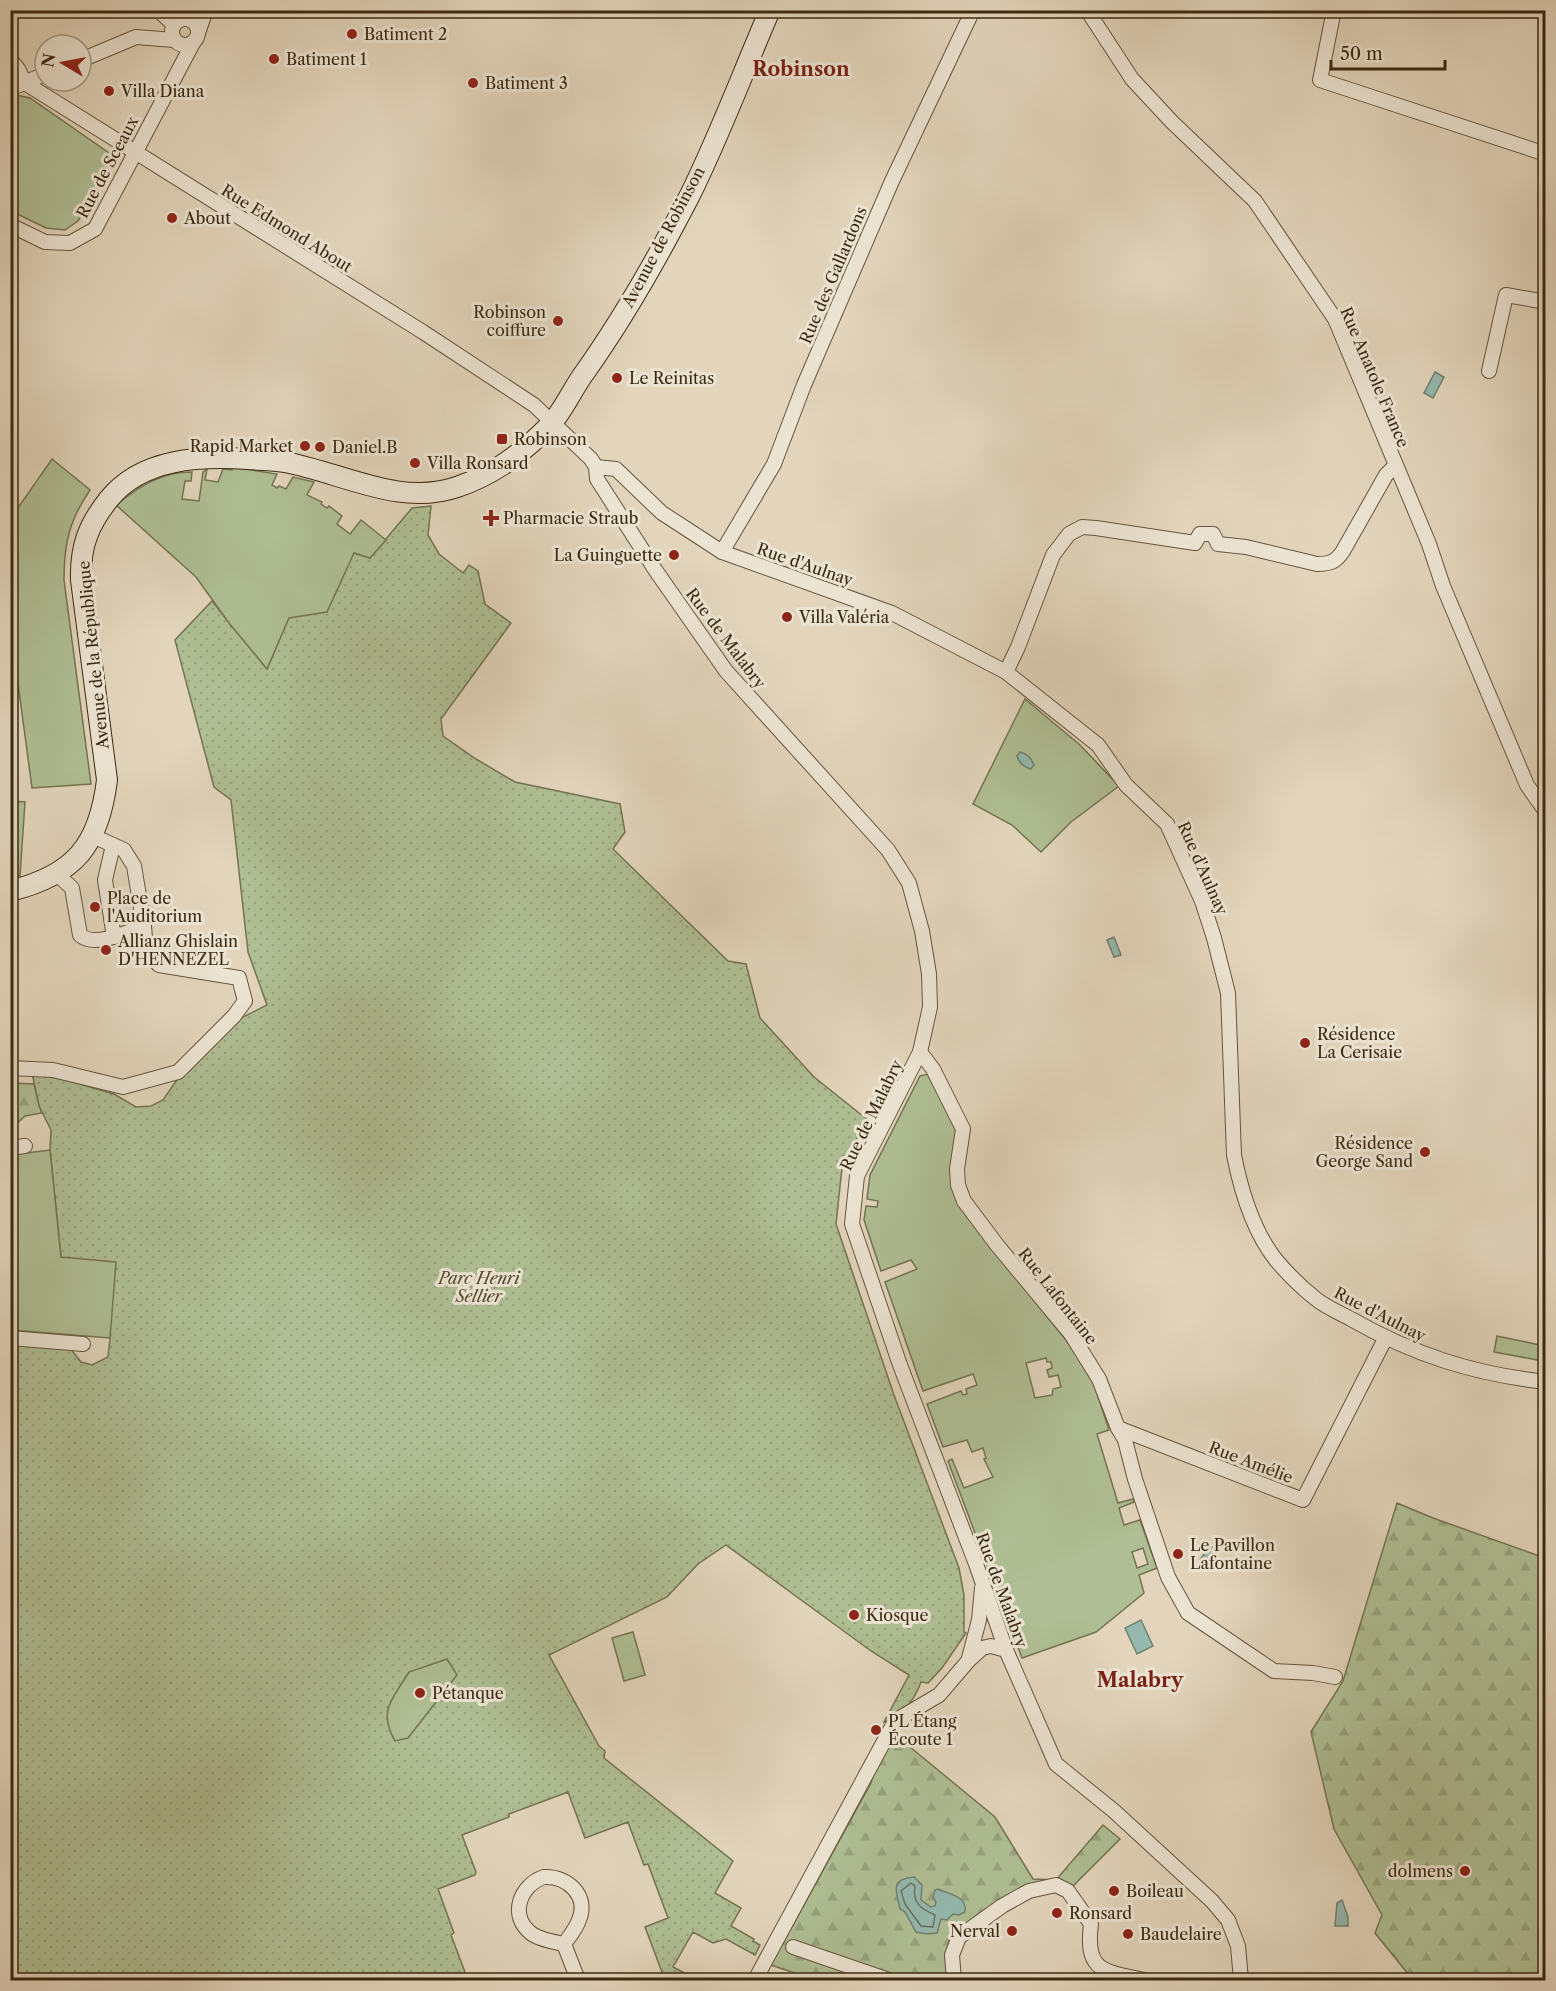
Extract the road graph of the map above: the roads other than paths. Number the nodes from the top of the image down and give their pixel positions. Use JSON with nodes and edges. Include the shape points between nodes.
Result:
{"nodes":[{"id":1,"x":158,"y":10,"type":"edge"},
{"id":2,"x":206,"y":10,"type":"edge"},
{"id":3,"x":770,"y":10,"type":"edge"},
{"id":4,"x":973,"y":10,"type":"edge"},
{"id":5,"x":1087,"y":10,"type":"edge"},
{"id":6,"x":1334,"y":10,"type":"edge"},
{"id":7,"x":174,"y":25,"type":"junction"},
{"id":8,"x":196,"y":37,"type":"junction"},
{"id":9,"x":174,"y":40,"type":"junction"},
{"id":10,"x":93,"y":55,"type":"edge"},
{"id":11,"x":10,"y":59,"type":"edge"},
{"id":12,"x":33,"y":80,"type":"edge"},
{"id":13,"x":25,"y":83,"type":"junction"},
{"id":14,"x":10,"y":89,"type":"edge"},
{"id":15,"x":134,"y":152,"type":"junction"},
{"id":16,"x":1545,"y":154,"type":"edge"},
{"id":17,"x":10,"y":225,"type":"edge"},
{"id":18,"x":1545,"y":302,"type":"edge"},
{"id":19,"x":1489,"y":371,"type":"dead end"},
{"id":20,"x":553,"y":421,"type":"junction"},
{"id":21,"x":1395,"y":466,"type":"junction"},
{"id":22,"x":596,"y":467,"type":"junction"},
{"id":23,"x":722,"y":552,"type":"junction"},
{"id":24,"x":1006,"y":672,"type":"junction"},
{"id":25,"x":1545,"y":812,"type":"edge"},
{"id":26,"x":93,"y":836,"type":"junction"},
{"id":27,"x":113,"y":845,"type":"junction"},
{"id":28,"x":58,"y":874,"type":"junction"},
{"id":29,"x":10,"y":891,"type":"edge"},
{"id":30,"x":144,"y":926,"type":"junction"},
{"id":31,"x":114,"y":937,"type":"junction"},
{"id":32,"x":920,"y":1052,"type":"junction"},
{"id":33,"x":10,"y":1068,"type":"edge"},
{"id":34,"x":25,"y":1146,"type":"dead end"},
{"id":35,"x":10,"y":1148,"type":"edge"},
{"id":36,"x":10,"y":1338,"type":"edge"},
{"id":37,"x":1385,"y":1339,"type":"junction"},
{"id":38,"x":83,"y":1344,"type":"dead end"},
{"id":39,"x":1545,"y":1382,"type":"edge"},
{"id":40,"x":1118,"y":1428,"type":"junction"},
{"id":41,"x":982,"y":1585,"type":"junction"},
{"id":42,"x":1006,"y":1650,"type":"junction"},
{"id":43,"x":969,"y":1660,"type":"junction"},
{"id":44,"x":1335,"y":1677,"type":"dead end"},
{"id":45,"x":564,"y":1944,"type":"junction"},
{"id":46,"x":793,"y":1947,"type":"dead end"},
{"id":47,"x":578,"y":1980,"type":"edge"},
{"id":48,"x":755,"y":1980,"type":"edge"},
{"id":49,"x":889,"y":1980,"type":"edge"},
{"id":50,"x":954,"y":1980,"type":"edge"},
{"id":51,"x":1144,"y":1980,"type":"edge"},
{"id":52,"x":1241,"y":1980,"type":"edge"}],
"edges":[{"from":1,"to":7,"type":"street"},
{"from":2,"to":8,"type":"street","name":"Rue de Sceaux"},
{"from":3,"to":20,"type":"street","name":"Avenue de Robinson","via":[[690,195],[604,345]]},
{"from":4,"to":23,"type":"street","name":"Rue des Gallardons","via":[[892,181],[774,464]]},
{"from":5,"to":21,"type":"street","name":"Rue Anatole France","via":[[1132,79],[1255,201],[1335,319]]},
{"from":6,"to":16,"type":"street","via":[[1320,80]]},
{"from":7,"to":8,"type":"street","via":[[180,20],[191,20],[196,26]]},
{"from":7,"to":9,"type":"street"},
{"from":8,"to":9,"type":"street","via":[[184,45]]},
{"from":8,"to":15,"type":"street","name":"Rue de Sceaux"},
{"from":9,"to":10,"type":"street","via":[[136,37]]},
{"from":11,"to":13,"type":"street","name":"Rue Edmond About"},
{"from":12,"to":13,"type":"street"},
{"from":13,"to":14,"type":"street"},
{"from":13,"to":15,"type":"street","name":"Rue Edmond About"},
{"from":15,"to":17,"type":"street","name":"Rue de Sceaux","via":[[95,229],[70,243],[45,242]]},
{"from":15,"to":20,"type":"street","name":"Rue Edmond About","via":[[423,332]]},
{"from":18,"to":19,"type":"street","via":[[1506,295]]},
{"from":20,"to":22,"type":"street","name":"Rue de Malabry"},
{"from":20,"to":26,"type":"street","name":"Avenue de la République","via":[[524,450],[489,474],[437,493],[396,491],[284,462],[219,458],[164,464],[118,487],[88,531],[80,557],[107,780]]},
{"from":21,"to":24,"type":"street","via":[[1343,551],[1336,561],[1327,564],[1218,544],[1209,533],[1200,534],[1195,543],[1082,527],[1069,534],[1053,555]]},
{"from":21,"to":25,"type":"street","name":"Rue Anatole France","via":[[1527,785]]},
{"from":22,"to":23,"type":"street","name":"Rue d'Aulnay","via":[[616,470],[662,513]]},
{"from":22,"to":32,"type":"street","name":"Rue de Malabry","via":[[597,479],[726,671],[888,850],[909,883],[929,974],[930,1007]]},
{"from":23,"to":24,"type":"street","name":"Rue d'Aulnay","via":[[892,613]]},
{"from":24,"to":37,"type":"street","name":"Rue d'Aulnay","via":[[1098,746],[1126,785],[1167,824],[1202,901],[1228,993],[1234,1155],[1248,1212],[1276,1260],[1316,1299]]},
{"from":26,"to":27,"type":"street"},
{"from":26,"to":28,"type":"street","name":"Avenue de la République","via":[[77,858]]},
{"from":27,"to":30,"type":"street","via":[[124,850],[134,866]]},
{"from":27,"to":31,"type":"street","via":[[105,880]]},
{"from":28,"to":29,"type":"street","name":"Avenue de la République"},
{"from":28,"to":31,"type":"street","via":[[72,888],[80,935],[90,941]]},
{"from":30,"to":31,"type":"street"},
{"from":30,"to":33,"type":"street","via":[[146,951],[159,965],[239,978],[245,1001],[234,1016],[178,1072],[123,1087],[53,1071]]},
{"from":32,"to":40,"type":"street","name":"Rue Lafontaine","via":[[933,1069],[963,1129],[957,1169],[964,1201],[1071,1334],[1099,1379]]},
{"from":32,"to":41,"type":"street","name":"Rue de Malabry","via":[[857,1176],[852,1224]]},
{"from":34,"to":35,"type":"street"},
{"from":36,"to":38,"type":"street"},
{"from":37,"to":39,"type":"street","name":"Rue d'Aulnay","via":[[1440,1361]]},
{"from":37,"to":40,"type":"street","name":"Rue Amélie","via":[[1303,1500]]},
{"from":40,"to":44,"type":"street","name":"Rue Lafontaine","via":[[1168,1577],[1188,1613],[1275,1671]]},
{"from":41,"to":42,"type":"street","name":"Rue de Malabry"},
{"from":41,"to":43,"type":"street","via":[[979,1620]]},
{"from":42,"to":43,"type":"street","via":[[986,1647]]},
{"from":42,"to":52,"type":"street","name":"Rue de Malabry","via":[[1056,1764],[1212,1901],[1228,1920],[1238,1946]]},
{"from":43,"to":48,"type":"street","via":[[939,1695],[895,1721]]},
{"from":45,"to":45,"type":"street","via":[[580,1920],[579,1895],[561,1879],[537,1880],[524,1890],[520,1916],[536,1937]]},
{"from":45,"to":47,"type":"street"},
{"from":46,"to":49,"type":"street"},
{"from":50,"to":51,"type":"street","via":[[952,1955],[959,1937],[1029,1891],[1056,1885],[1068,1891],[1091,1924],[1088,1946],[1093,1961],[1105,1971]]}]}
